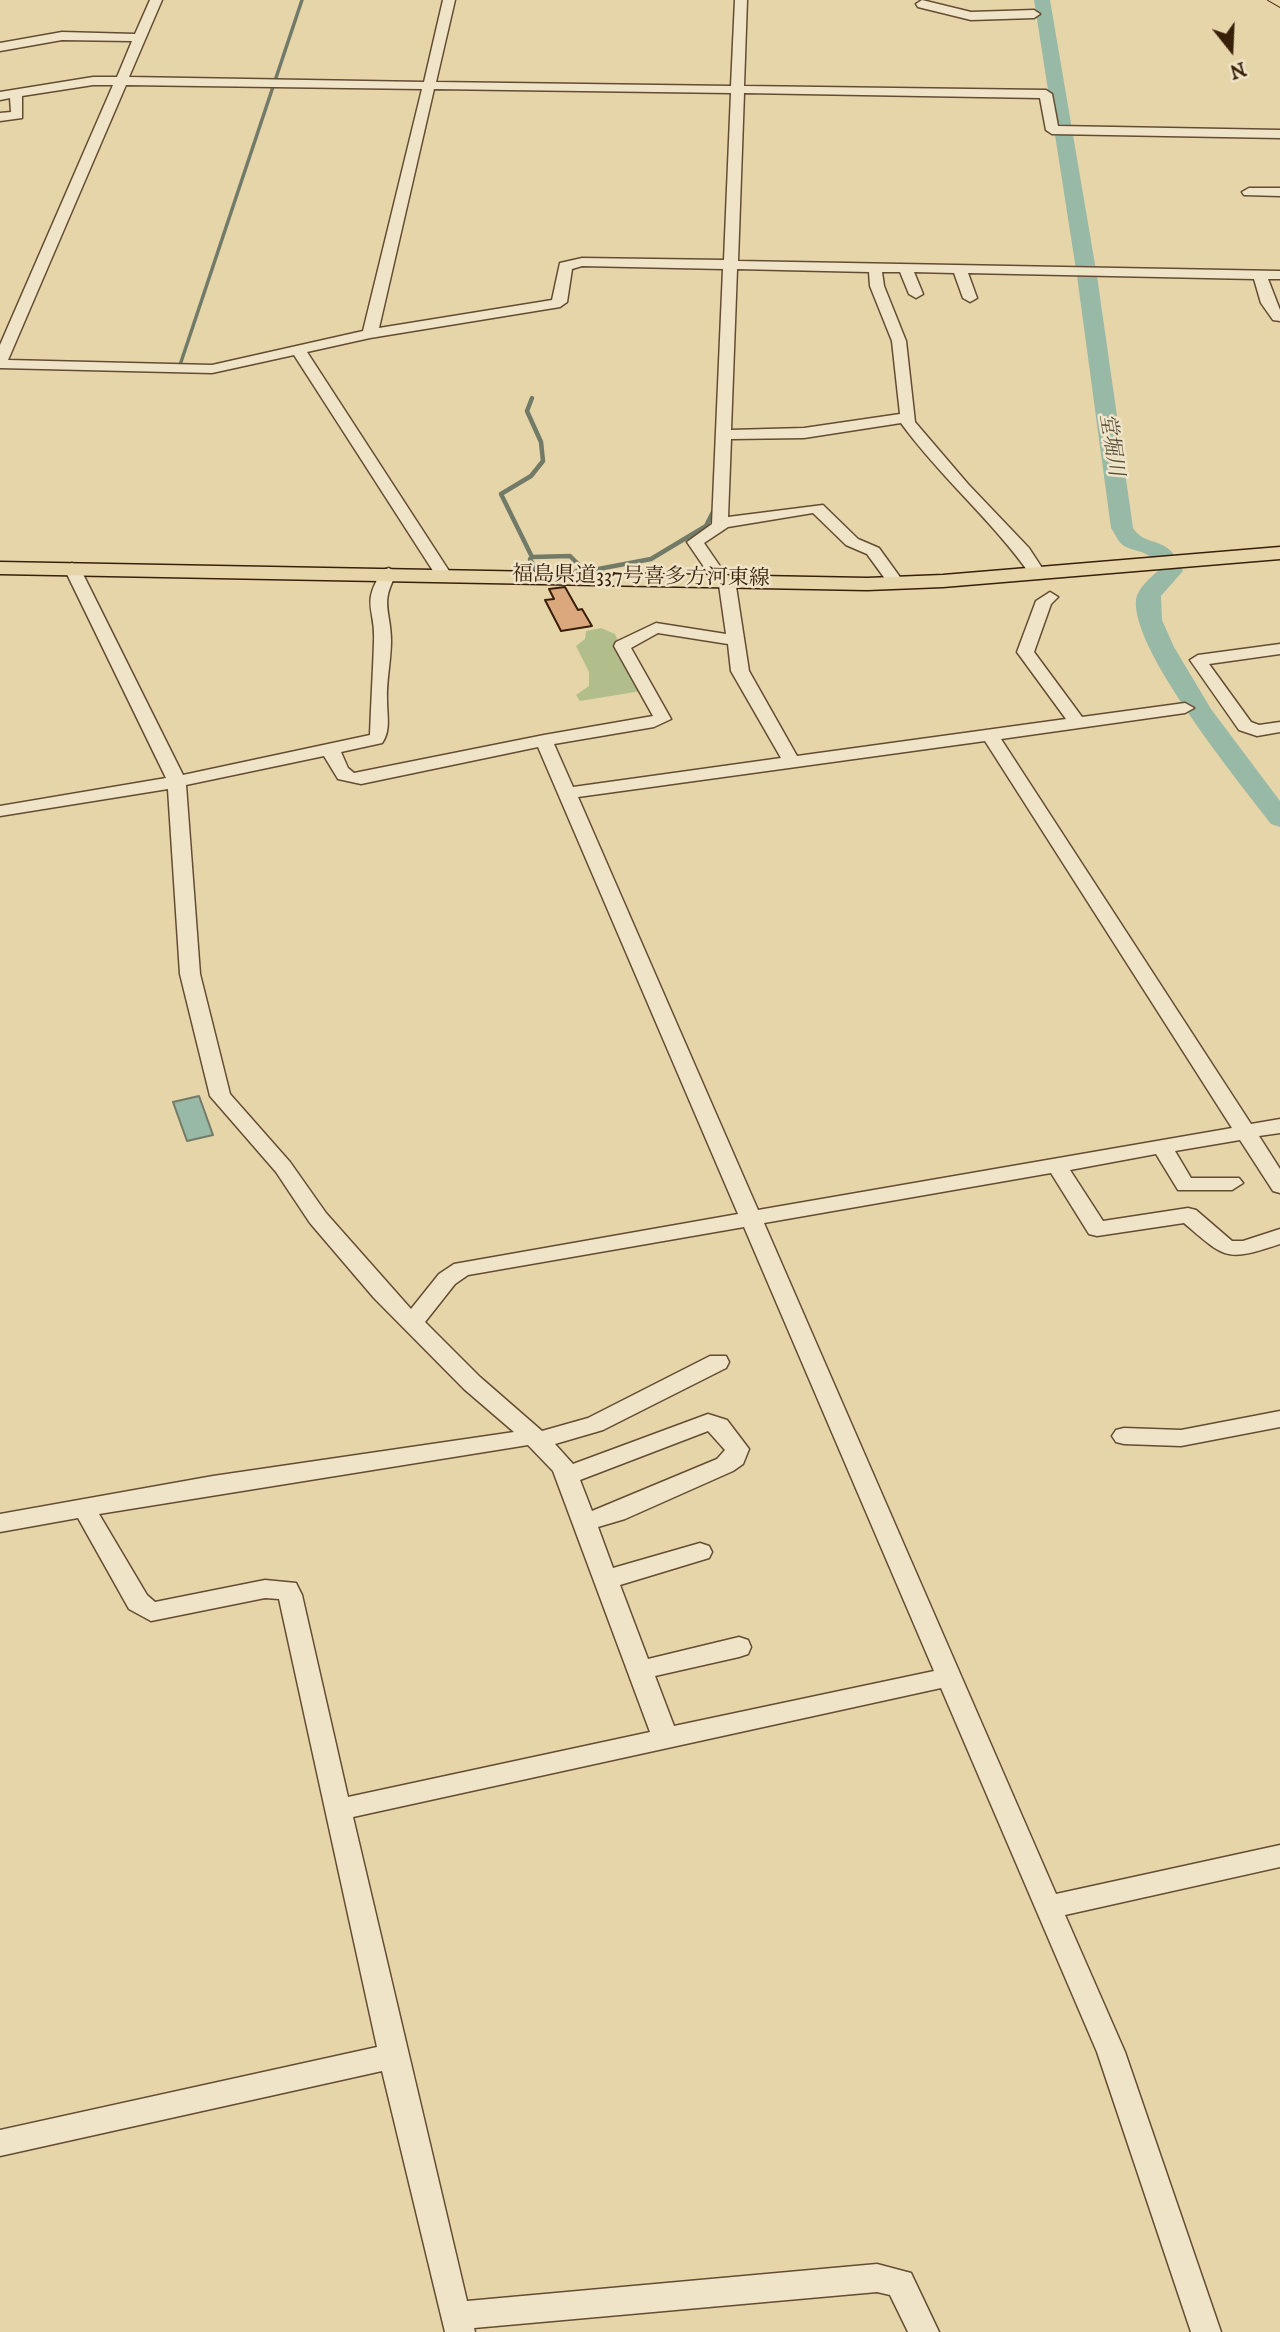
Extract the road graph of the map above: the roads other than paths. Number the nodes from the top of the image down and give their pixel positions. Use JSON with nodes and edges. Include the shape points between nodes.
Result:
{"nodes":[{"id":1,"x":156,"y":0,"type":"edge"},
{"id":2,"x":449,"y":0,"type":"edge"},
{"id":3,"x":741,"y":0,"type":"edge"},
{"id":4,"x":922,"y":4,"type":"dead end"},
{"id":5,"x":1034,"y":14,"type":"dead end"},
{"id":6,"x":140,"y":38,"type":"junction"},
{"id":7,"x":0,"y":47,"type":"edge"},
{"id":8,"x":122,"y":81,"type":"junction"},
{"id":9,"x":429,"y":86,"type":"junction"},
{"id":10,"x":737,"y":90,"type":"junction"},
{"id":11,"x":16,"y":94,"type":"junction"},
{"id":12,"x":0,"y":96,"type":"edge"},
{"id":13,"x":0,"y":117,"type":"edge"},
{"id":14,"x":1280,"y":134,"type":"edge"},
{"id":15,"x":1249,"y":192,"type":"dead end"},
{"id":16,"x":1280,"y":192,"type":"edge"},
{"id":17,"x":729,"y":264,"type":"junction"},
{"id":18,"x":875,"y":267,"type":"junction"},
{"id":19,"x":905,"y":267,"type":"junction"},
{"id":20,"x":959,"y":268,"type":"junction"},
{"id":21,"x":1011,"y":269,"type":"junction"},
{"id":22,"x":1260,"y":275,"type":"junction"},
{"id":23,"x":1280,"y":275,"type":"edge"},
{"id":24,"x":1006,"y":288,"type":"dead end"},
{"id":25,"x":916,"y":294,"type":"dead end"},
{"id":26,"x":970,"y":298,"type":"dead end"},
{"id":27,"x":1278,"y":317,"type":"dead end"},
{"id":28,"x":370,"y":334,"type":"junction"},
{"id":29,"x":298,"y":350,"type":"junction"},
{"id":30,"x":0,"y":363,"type":"edge"},
{"id":31,"x":906,"y":418,"type":"junction"},
{"id":32,"x":725,"y":435,"type":"junction"},
{"id":33,"x":720,"y":523,"type":"junction"},
{"id":34,"x":1280,"y":553,"type":"edge"},
{"id":35,"x":0,"y":568,"type":"edge"},
{"id":36,"x":72,"y":568,"type":"junction"},
{"id":37,"x":389,"y":573,"type":"junction"},
{"id":38,"x":443,"y":574,"type":"junction"},
{"id":39,"x":1038,"y":574,"type":"junction"},
{"id":40,"x":724,"y":580,"type":"junction"},
{"id":41,"x":897,"y":584,"type":"junction"},
{"id":42,"x":1049,"y":597,"type":"dead end"},
{"id":43,"x":735,"y":640,"type":"junction"},
{"id":44,"x":1280,"y":649,"type":"edge"},
{"id":45,"x":1185,"y":708,"type":"dead end"},
{"id":46,"x":1077,"y":722,"type":"junction"},
{"id":47,"x":1280,"y":727,"type":"edge"},
{"id":48,"x":989,"y":733,"type":"junction"},
{"id":49,"x":544,"y":740,"type":"junction"},
{"id":50,"x":331,"y":750,"type":"junction"},
{"id":51,"x":792,"y":763,"type":"junction"},
{"id":52,"x":177,"y":782,"type":"junction"},
{"id":53,"x":569,"y":793,"type":"junction"},
{"id":54,"x":0,"y":811,"type":"edge"},
{"id":55,"x":1280,"y":1126,"type":"edge"},
{"id":56,"x":1246,"y":1132,"type":"junction"},
{"id":57,"x":1162,"y":1147,"type":"junction"},
{"id":58,"x":1055,"y":1165,"type":"junction"},
{"id":59,"x":1232,"y":1183,"type":"dead end"},
{"id":60,"x":1280,"y":1186,"type":"edge"},
{"id":61,"x":752,"y":1216,"type":"junction"},
{"id":62,"x":1280,"y":1236,"type":"edge"},
{"id":63,"x":413,"y":1322,"type":"junction"},
{"id":64,"x":718,"y":1362,"type":"dead end"},
{"id":65,"x":1280,"y":1419,"type":"edge"},
{"id":66,"x":1124,"y":1436,"type":"dead end"},
{"id":67,"x":535,"y":1438,"type":"junction"},
{"id":68,"x":568,"y":1475,"type":"junction"},
{"id":69,"x":85,"y":1508,"type":"junction"},
{"id":70,"x":0,"y":1522,"type":"edge"},
{"id":71,"x":586,"y":1522,"type":"junction"},
{"id":72,"x":700,"y":1552,"type":"dead end"},
{"id":73,"x":607,"y":1579,"type":"junction"},
{"id":74,"x":739,"y":1647,"type":"dead end"},
{"id":75,"x":641,"y":1670,"type":"junction"},
{"id":76,"x":949,"y":1677,"type":"junction"},
{"id":77,"x":666,"y":1739,"type":"junction"},
{"id":78,"x":340,"y":1809,"type":"junction"},
{"id":79,"x":1280,"y":1856,"type":"edge"},
{"id":80,"x":1049,"y":1907,"type":"junction"},
{"id":81,"x":393,"y":2056,"type":"junction"},
{"id":82,"x":0,"y":2143,"type":"edge"},
{"id":83,"x":458,"y":2324,"type":"edge"},
{"id":84,"x":924,"y":2332,"type":"edge"},
{"id":85,"x":1206,"y":2332,"type":"edge"}],
"edges":[{"from":1,"to":6,"type":"street"},
{"from":2,"to":9,"type":"street"},
{"from":3,"to":10,"type":"street"},
{"from":4,"to":5,"type":"street","via":[[971,16]]},
{"from":6,"to":7,"type":"street","via":[[62,36]]},
{"from":6,"to":8,"type":"street"},
{"from":8,"to":9,"type":"street"},
{"from":8,"to":11,"type":"street","via":[[93,81]]},
{"from":8,"to":30,"type":"street"},
{"from":9,"to":10,"type":"street"},
{"from":9,"to":28,"type":"street"},
{"from":10,"to":14,"type":"street","via":[[1046,94],[1052,130]]},
{"from":10,"to":17,"type":"street"},
{"from":11,"to":12,"type":"street"},
{"from":11,"to":13,"type":"street","via":[[18,115]]},
{"from":15,"to":16,"type":"street"},
{"from":17,"to":18,"type":"street"},
{"from":17,"to":28,"type":"street","via":[[571,263],[565,266],[560,302],[555,304]]},
{"from":17,"to":32,"type":"street"},
{"from":18,"to":19,"type":"street"},
{"from":18,"to":31,"type":"street","via":[[877,286],[899,341]]},
{"from":19,"to":20,"type":"street"},
{"from":19,"to":25,"type":"street"},
{"from":20,"to":21,"type":"street"},
{"from":20,"to":26,"type":"street"},
{"from":21,"to":22,"type":"street"},
{"from":21,"to":24,"type":"street"},
{"from":22,"to":23,"type":"street"},
{"from":22,"to":27,"type":"street","via":[[1268,303]]},
{"from":28,"to":29,"type":"street"},
{"from":29,"to":30,"type":"street","via":[[212,369]]},
{"from":29,"to":38,"type":"street"},
{"from":31,"to":32,"type":"street","via":[[804,433]]},
{"from":31,"to":39,"type":"street"},
{"from":32,"to":33,"type":"street"},
{"from":33,"to":40,"type":"street","via":[[695,544]]},
{"from":33,"to":41,"type":"street","via":[[817,508],[852,542],[873,551]]},
{"from":34,"to":39,"type":"main road","name":"福島県道337号喜多方河東線"},
{"from":35,"to":36,"type":"main road","name":"福島県道337号喜多方河東線"},
{"from":36,"to":37,"type":"main road","name":"福島県道337号喜多方河東線"},
{"from":36,"to":52,"type":"street"},
{"from":37,"to":38,"type":"main road","name":"福島県道337号喜多方河東線"},
{"from":37,"to":50,"type":"street","via":[[379,590],[383,638],[379,735],[366,743]]},
{"from":38,"to":40,"type":"main road","name":"福島県道337号喜多方河東線"},
{"from":39,"to":41,"type":"main road","name":"福島県道337号喜多方河東線"},
{"from":40,"to":41,"type":"main road","name":"福島県道337号喜多方河東線"},
{"from":40,"to":43,"type":"street"},
{"from":42,"to":46,"type":"street","via":[[1025,652]]},
{"from":43,"to":49,"type":"street","via":[[656,628],[646,631],[622,646],[662,719]]},
{"from":43,"to":51,"type":"street","via":[[740,671]]},
{"from":44,"to":47,"type":"street","via":[[1198,660],[1245,726],[1257,731]]},
{"from":45,"to":46,"type":"street"},
{"from":46,"to":48,"type":"street"},
{"from":48,"to":51,"type":"street"},
{"from":48,"to":56,"type":"street"},
{"from":49,"to":50,"type":"street","via":[[361,779],[340,774]]},
{"from":49,"to":53,"type":"street"},
{"from":50,"to":52,"type":"street"},
{"from":51,"to":53,"type":"street"},
{"from":52,"to":54,"type":"street"},
{"from":52,"to":63,"type":"street","via":[[190,974],[220,1096],[292,1178],[333,1235]]},
{"from":53,"to":61,"type":"street"},
{"from":55,"to":56,"type":"street"},
{"from":56,"to":57,"type":"street"},
{"from":56,"to":60,"type":"street"},
{"from":57,"to":58,"type":"street"},
{"from":57,"to":59,"type":"street","via":[[1185,1185]]},
{"from":58,"to":61,"type":"street"},
{"from":58,"to":62,"type":"street","via":[[1097,1229],[1182,1214],[1198,1221],[1227,1248],[1244,1248]]},
{"from":61,"to":63,"type":"street","via":[[463,1269],[447,1279]]},
{"from":61,"to":76,"type":"street"},
{"from":63,"to":67,"type":"street","via":[[472,1383]]},
{"from":64,"to":67,"type":"street","via":[[595,1424]]},
{"from":65,"to":66,"type":"street","via":[[1181,1438]]},
{"from":67,"to":68,"type":"street"},
{"from":67,"to":69,"type":"street"},
{"from":68,"to":71,"type":"street"},
{"from":68,"to":71,"type":"street","via":[[708,1422],[719,1426],[737,1449],[735,1458],[725,1465]]},
{"from":69,"to":70,"type":"street"},
{"from":69,"to":78,"type":"street","via":[[138,1602],[151,1612],[265,1588],[287,1590]]},
{"from":71,"to":73,"type":"street"},
{"from":72,"to":73,"type":"street"},
{"from":73,"to":75,"type":"street"},
{"from":74,"to":75,"type":"street"},
{"from":75,"to":77,"type":"street"},
{"from":76,"to":77,"type":"street"},
{"from":76,"to":80,"type":"street"},
{"from":77,"to":78,"type":"street"},
{"from":78,"to":81,"type":"street"},
{"from":79,"to":80,"type":"street"},
{"from":80,"to":85,"type":"street","via":[[1111,2052]]},
{"from":81,"to":82,"type":"street"},
{"from":81,"to":83,"type":"street"},
{"from":83,"to":84,"type":"street","via":[[885,2279],[900,2283]]}]}
